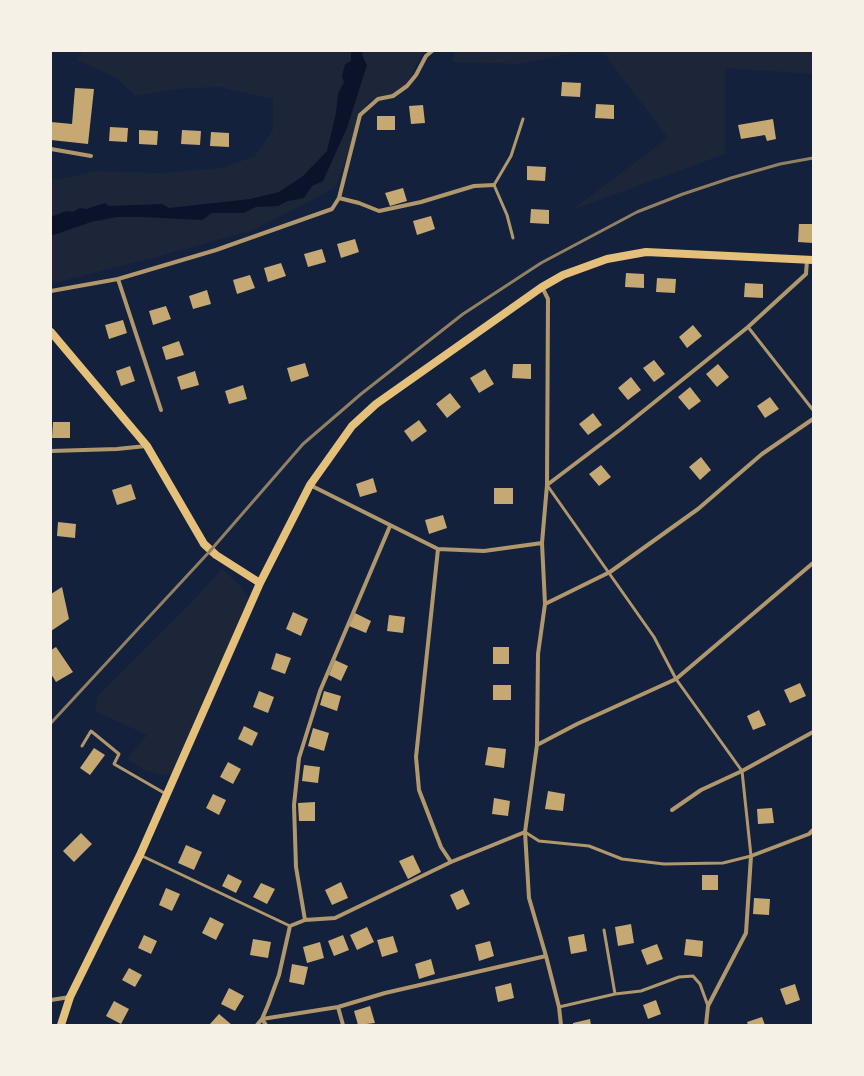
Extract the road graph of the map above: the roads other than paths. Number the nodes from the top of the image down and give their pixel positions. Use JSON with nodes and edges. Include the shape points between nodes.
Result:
{"nodes":[{"id":1,"x":432,"y":51,"type":"edge"},
{"id":2,"x":523,"y":119,"type":"dead end"},
{"id":3,"x":51,"y":149,"type":"edge"},
{"id":4,"x":91,"y":156,"type":"dead end"},
{"id":5,"x":494,"y":185,"type":"junction"},
{"id":6,"x":339,"y":198,"type":"junction"},
{"id":7,"x":513,"y":238,"type":"dead end"},
{"id":8,"x":810,"y":260,"type":"edge"},
{"id":9,"x":118,"y":279,"type":"junction"},
{"id":10,"x":542,"y":287,"type":"junction"},
{"id":11,"x":51,"y":291,"type":"edge"},
{"id":12,"x":748,"y":327,"type":"junction"},
{"id":13,"x":51,"y":332,"type":"edge"},
{"id":14,"x":161,"y":410,"type":"dead end"},
{"id":15,"x":813,"y":410,"type":"edge"},
{"id":16,"x":813,"y":419,"type":"edge"},
{"id":17,"x":147,"y":446,"type":"junction"},
{"id":18,"x":51,"y":451,"type":"edge"},
{"id":19,"x":310,"y":485,"type":"junction"},
{"id":20,"x":547,"y":485,"type":"junction"},
{"id":21,"x":390,"y":526,"type":"junction"},
{"id":22,"x":542,"y":544,"type":"junction"},
{"id":23,"x":438,"y":549,"type":"junction"},
{"id":24,"x":813,"y":563,"type":"edge"},
{"id":25,"x":610,"y":572,"type":"junction"},
{"id":26,"x":260,"y":583,"type":"junction"},
{"id":27,"x":545,"y":604,"type":"junction"},
{"id":28,"x":676,"y":679,"type":"junction"},
{"id":29,"x":813,"y":732,"type":"edge"},
{"id":30,"x":537,"y":745,"type":"junction"},
{"id":31,"x":82,"y":746,"type":"dead end"},
{"id":32,"x":742,"y":771,"type":"junction"},
{"id":33,"x":167,"y":795,"type":"junction"},
{"id":34,"x":672,"y":810,"type":"dead end"},
{"id":35,"x":813,"y":830,"type":"edge"},
{"id":36,"x":525,"y":832,"type":"junction"},
{"id":37,"x":140,"y":855,"type":"junction"},
{"id":38,"x":751,"y":856,"type":"junction"},
{"id":39,"x":451,"y":862,"type":"junction"},
{"id":40,"x":305,"y":920,"type":"junction"},
{"id":41,"x":290,"y":926,"type":"junction"},
{"id":42,"x":604,"y":930,"type":"dead end"},
{"id":43,"x":546,"y":956,"type":"junction"},
{"id":44,"x":615,"y":994,"type":"junction"},
{"id":45,"x":70,"y":997,"type":"junction"},
{"id":46,"x":51,"y":1000,"type":"edge"},
{"id":47,"x":708,"y":1006,"type":"junction"},
{"id":48,"x":338,"y":1007,"type":"junction"},
{"id":49,"x":559,"y":1007,"type":"junction"},
{"id":50,"x":262,"y":1019,"type":"junction"},
{"id":51,"x":61,"y":1025,"type":"edge"},
{"id":52,"x":257,"y":1025,"type":"edge"},
{"id":53,"x":266,"y":1025,"type":"edge"},
{"id":54,"x":344,"y":1025,"type":"edge"},
{"id":55,"x":561,"y":1025,"type":"edge"},
{"id":56,"x":706,"y":1025,"type":"edge"}],
"edges":[{"from":1,"to":6,"type":"street","via":[[407,86],[393,96],[378,99],[360,115]]},
{"from":2,"to":5,"type":"lane","via":[[511,156]]},
{"from":3,"to":4,"type":"street"},
{"from":5,"to":6,"type":"street","via":[[474,186],[379,211]]},
{"from":5,"to":7,"type":"lane","via":[[507,215]]},
{"from":6,"to":9,"type":"street","via":[[332,209],[216,250]]},
{"from":8,"to":10,"type":"main road","via":[[646,252],[607,259],[563,275]]},
{"from":8,"to":12,"type":"street","via":[[806,274]]},
{"from":9,"to":11,"type":"street"},
{"from":9,"to":14,"type":"street"},
{"from":10,"to":19,"type":"main road","via":[[376,404],[352,426]]},
{"from":10,"to":20,"type":"street","via":[[548,299]]},
{"from":12,"to":15,"type":"lane"},
{"from":12,"to":20,"type":"street"},
{"from":13,"to":17,"type":"main road"},
{"from":16,"to":25,"type":"street","via":[[762,454],[698,509]]},
{"from":17,"to":18,"type":"street"},
{"from":17,"to":26,"type":"main road","via":[[204,544],[216,555]]},
{"from":19,"to":21,"type":"street"},
{"from":19,"to":26,"type":"main road"},
{"from":20,"to":22,"type":"street"},
{"from":20,"to":25,"type":"lane"},
{"from":21,"to":23,"type":"street"},
{"from":21,"to":40,"type":"street","via":[[320,691],[299,758],[294,805],[296,867]]},
{"from":22,"to":23,"type":"street","via":[[484,551]]},
{"from":22,"to":27,"type":"street"},
{"from":23,"to":39,"type":"street","via":[[416,756],[419,790],[441,847]]},
{"from":24,"to":28,"type":"street"},
{"from":25,"to":27,"type":"street"},
{"from":25,"to":28,"type":"lane","via":[[654,637]]},
{"from":26,"to":33,"type":"main road"},
{"from":27,"to":30,"type":"street","via":[[538,654]]},
{"from":28,"to":30,"type":"street"},
{"from":28,"to":32,"type":"lane"},
{"from":29,"to":32,"type":"street"},
{"from":30,"to":36,"type":"street"},
{"from":31,"to":33,"type":"lane","via":[[91,731],[118,754],[114,764]]},
{"from":32,"to":34,"type":"street","via":[[700,790]]},
{"from":32,"to":38,"type":"lane"},
{"from":33,"to":37,"type":"main road"},
{"from":35,"to":38,"type":"street"},
{"from":36,"to":38,"type":"lane","via":[[539,841],[589,846],[622,859],[664,864],[723,863]]},
{"from":36,"to":39,"type":"street"},
{"from":36,"to":43,"type":"street","via":[[528,898]]},
{"from":37,"to":41,"type":"lane"},
{"from":37,"to":45,"type":"main road"},
{"from":38,"to":47,"type":"street","via":[[746,933]]},
{"from":39,"to":40,"type":"street","via":[[335,918]]},
{"from":40,"to":41,"type":"street"},
{"from":41,"to":50,"type":"street","via":[[279,975]]},
{"from":42,"to":44,"type":"lane"},
{"from":43,"to":48,"type":"street","via":[[385,993]]},
{"from":43,"to":49,"type":"street"},
{"from":44,"to":47,"type":"lane","via":[[641,992],[679,977],[693,976],[700,984]]},
{"from":44,"to":49,"type":"lane"},
{"from":45,"to":46,"type":"street"},
{"from":45,"to":51,"type":"main road"},
{"from":47,"to":56,"type":"street"},
{"from":48,"to":50,"type":"street"},
{"from":48,"to":54,"type":"street"},
{"from":49,"to":55,"type":"street"},
{"from":50,"to":52,"type":"street"},
{"from":50,"to":53,"type":"street"}]}
